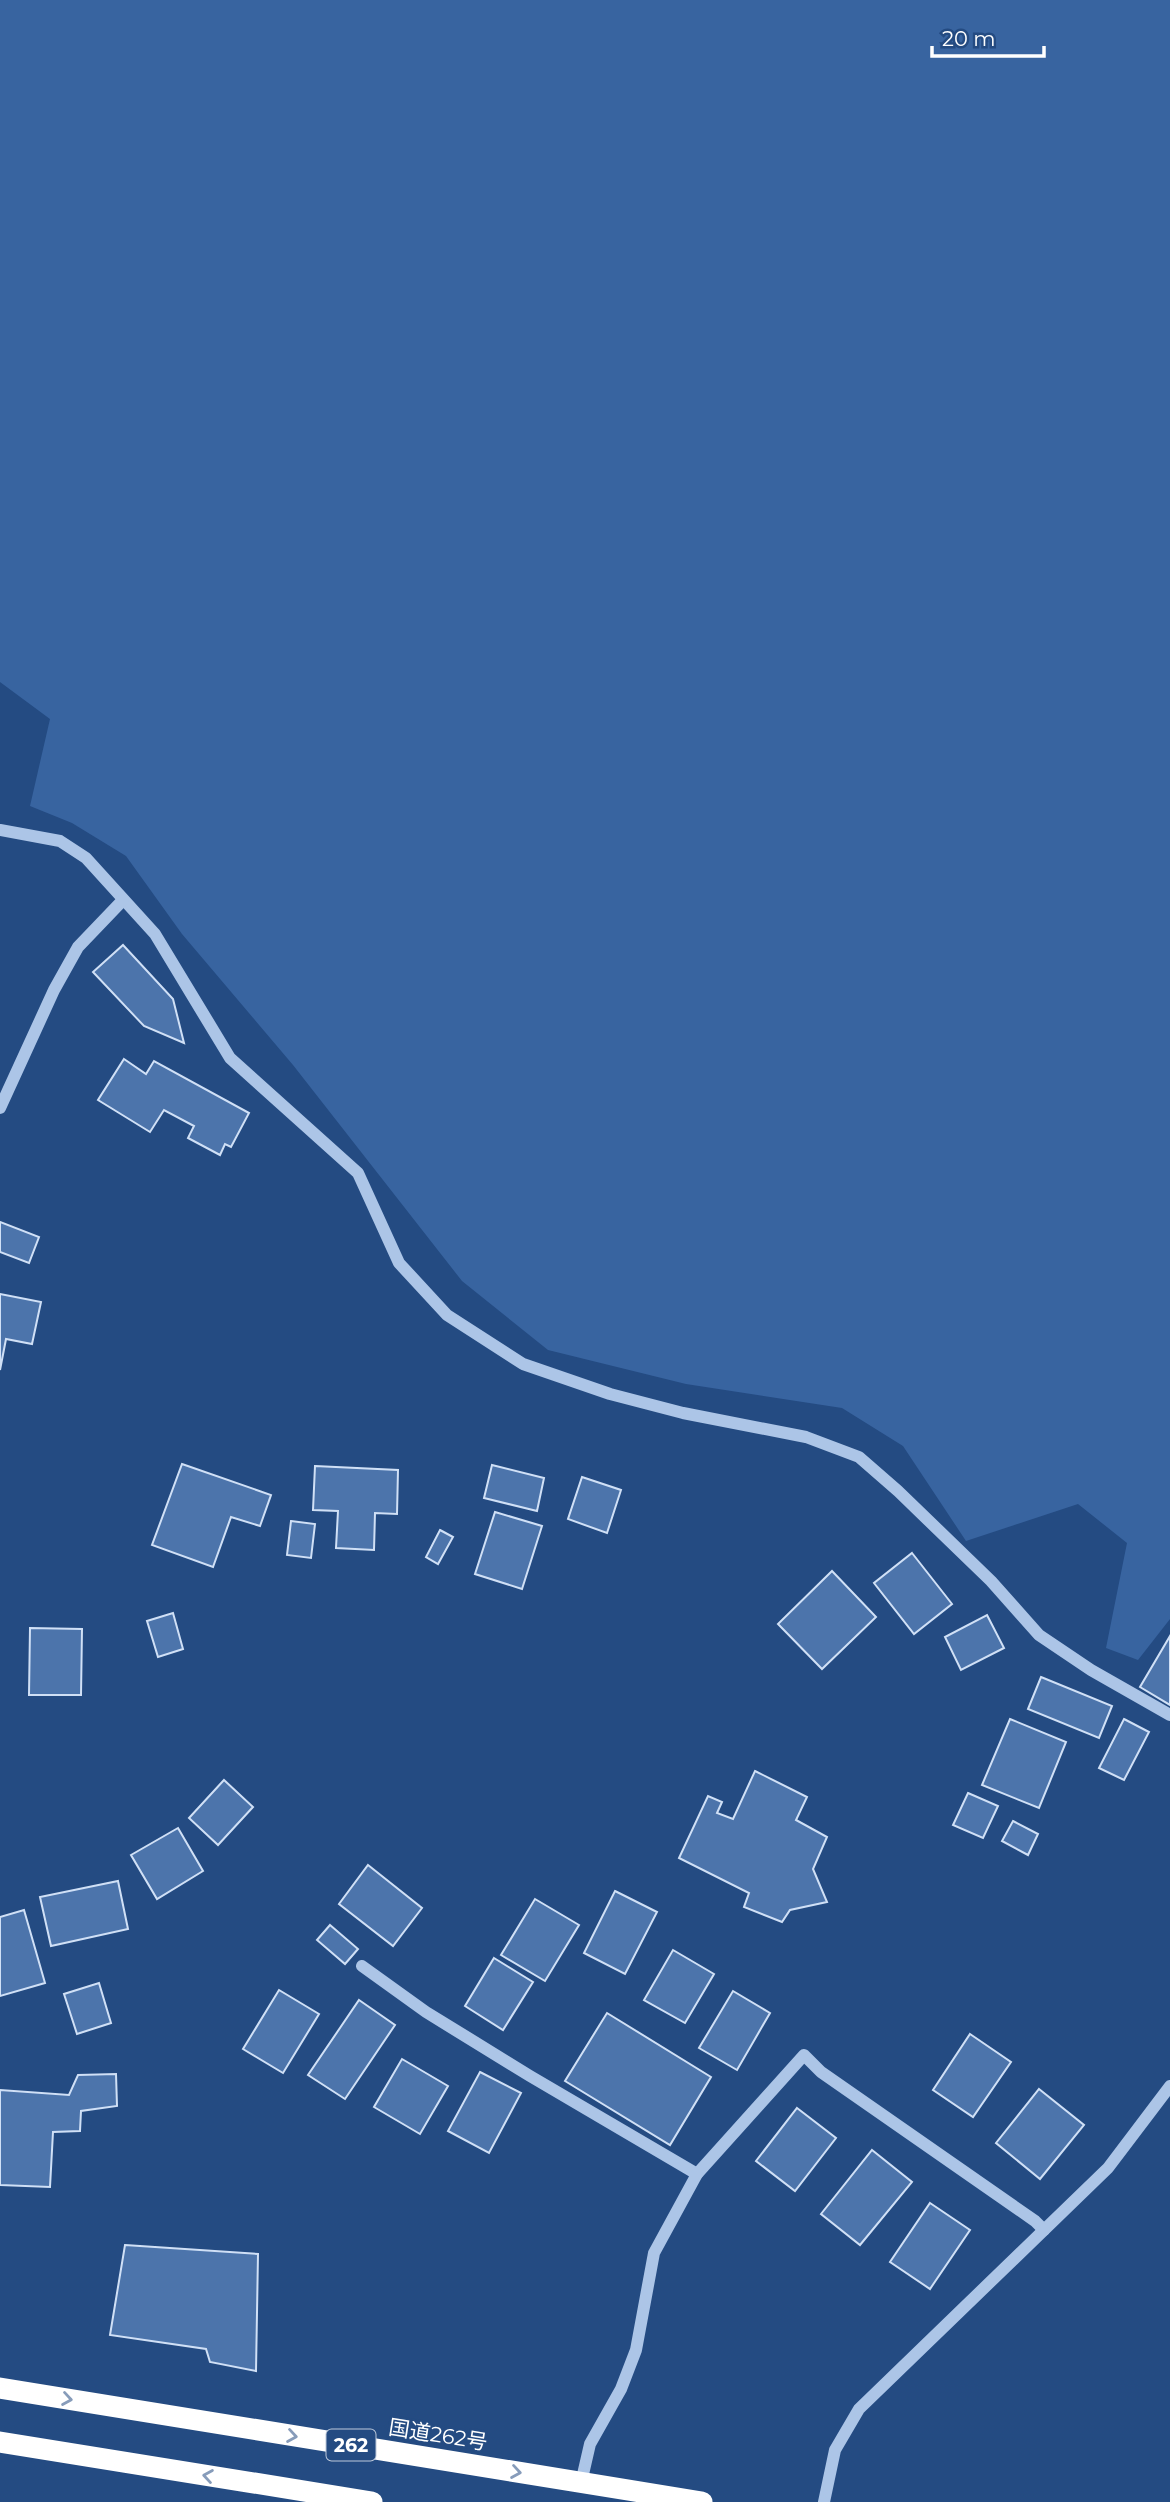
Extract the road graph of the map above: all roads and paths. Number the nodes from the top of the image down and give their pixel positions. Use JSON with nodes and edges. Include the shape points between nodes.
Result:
{"nodes":[{"id":1,"x":0,"y":830,"type":"edge"},
{"id":2,"x":123,"y":900,"type":"junction"},
{"id":3,"x":0,"y":1108,"type":"edge"},
{"id":4,"x":1170,"y":1714,"type":"edge"},
{"id":5,"x":362,"y":1966,"type":"dead end"},
{"id":6,"x":1170,"y":2086,"type":"edge"},
{"id":7,"x":697,"y":2174,"type":"junction"},
{"id":8,"x":1044,"y":2230,"type":"junction"},
{"id":9,"x":0,"y":2388,"type":"edge"},
{"id":10,"x":0,"y":2442,"type":"edge"},
{"id":11,"x":581,"y":2483,"type":"junction"},
{"id":12,"x":372,"y":2502,"type":"edge"},
{"id":13,"x":702,"y":2502,"type":"edge"},
{"id":14,"x":824,"y":2502,"type":"edge"}],
"edges":[{"from":1,"to":2,"type":"street","via":[[60,841],[86,858]]},
{"from":2,"to":3,"type":"street","via":[[78,947]]},
{"from":2,"to":4,"type":"street","via":[[155,934],[230,1058],[358,1173],[399,1263],[447,1315],[523,1364],[610,1394],[806,1437],[859,1457],[991,1580],[1039,1635]]},
{"from":5,"to":7,"type":"street","via":[[438,2020]]},
{"from":6,"to":8,"type":"street","via":[[1108,2168]]},
{"from":7,"to":8,"type":"street","via":[[804,2055],[821,2072]]},
{"from":7,"to":11,"type":"street","via":[[654,2253],[636,2350],[621,2389],[590,2444]]},
{"from":8,"to":14,"type":"street","via":[[859,2409],[835,2450]]},
{"from":9,"to":11,"type":"highway","name":"国道262号","number":"262","one_way":true},
{"from":12,"to":10,"type":"highway","one_way":true},
{"from":11,"to":13,"type":"highway","name":"国道262号","number":"262"}]}
